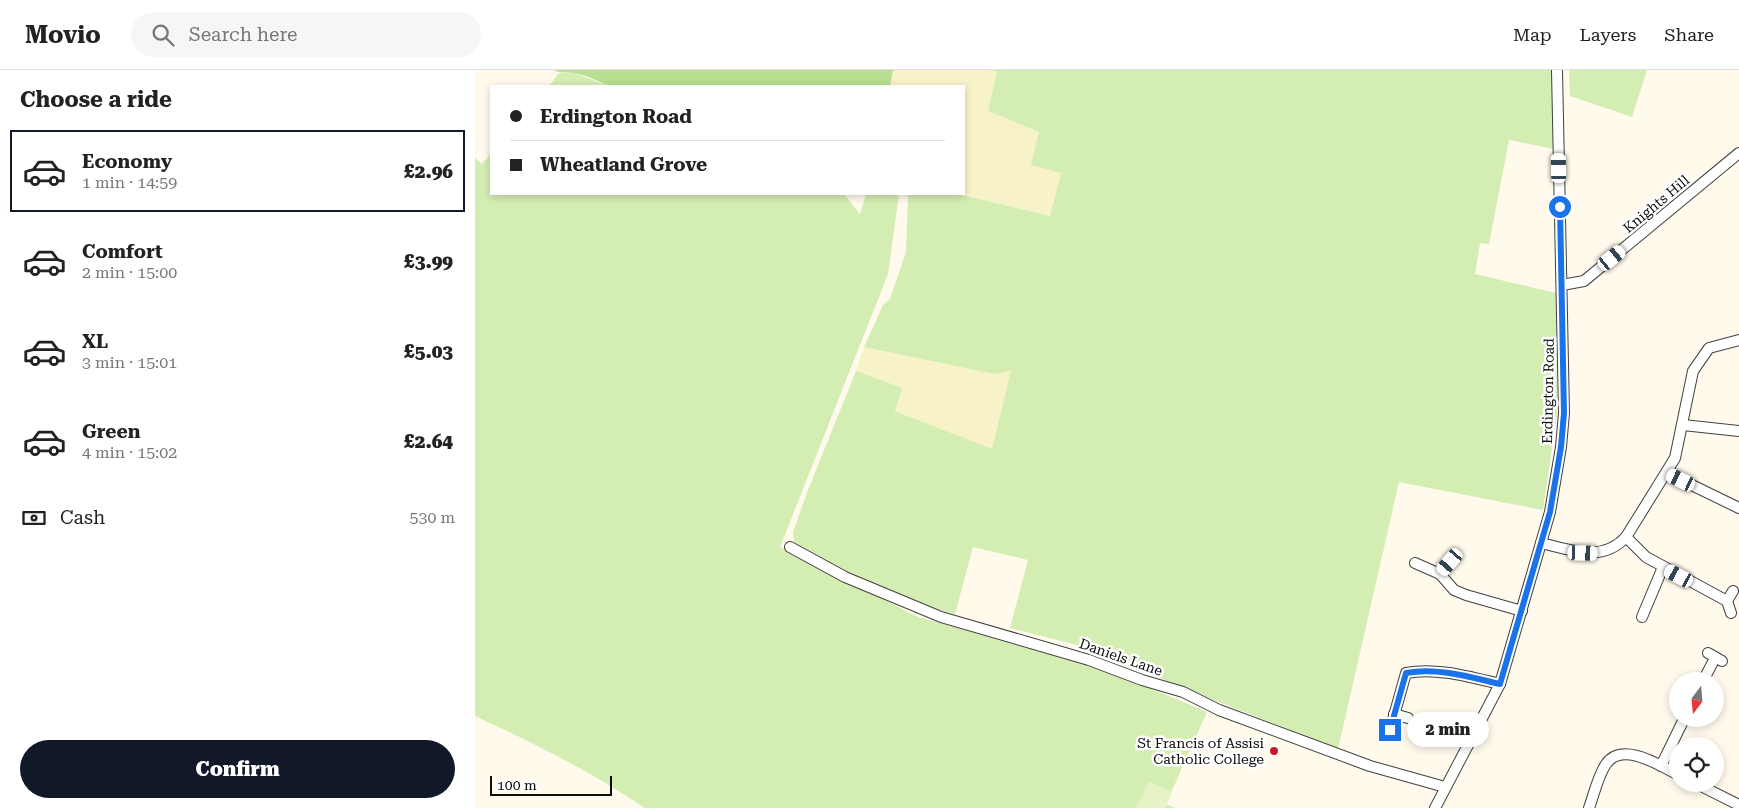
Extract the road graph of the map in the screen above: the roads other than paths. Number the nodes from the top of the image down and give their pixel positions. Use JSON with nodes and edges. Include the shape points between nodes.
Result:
{"nodes":[{"id":1,"x":1557,"y":70,"type":"edge"},
{"id":2,"x":1739,"y":153,"type":"edge"},
{"id":3,"x":1562,"y":285,"type":"junction"},
{"id":4,"x":1739,"y":340,"type":"edge"},
{"id":5,"x":1683,"y":425,"type":"junction"},
{"id":6,"x":1739,"y":431,"type":"edge"},
{"id":7,"x":1667,"y":473,"type":"junction"},
{"id":8,"x":1739,"y":508,"type":"edge"},
{"id":9,"x":1626,"y":537,"type":"junction"},
{"id":10,"x":1541,"y":543,"type":"junction"},
{"id":11,"x":790,"y":547,"type":"dead end"},
{"id":12,"x":1450,"y":562,"type":"dead end"},
{"id":13,"x":1415,"y":563,"type":"dead end"},
{"id":14,"x":1663,"y":567,"type":"junction"},
{"id":15,"x":1440,"y":574,"type":"junction"},
{"id":16,"x":1733,"y":591,"type":"dead end"},
{"id":17,"x":1727,"y":601,"type":"junction"},
{"id":18,"x":1522,"y":611,"type":"junction"},
{"id":19,"x":1731,"y":613,"type":"dead end"},
{"id":20,"x":1642,"y":617,"type":"dead end"},
{"id":21,"x":1715,"y":657,"type":"dead end"},
{"id":22,"x":1708,"y":672,"type":"edge"},
{"id":23,"x":1500,"y":684,"type":"junction"},
{"id":24,"x":1394,"y":714,"type":"junction"},
{"id":25,"x":1408,"y":718,"type":"dead end"},
{"id":26,"x":1680,"y":728,"type":"edge"},
{"id":27,"x":1390,"y":730,"type":"dead end"},
{"id":28,"x":1661,"y":766,"type":"junction"},
{"id":29,"x":1669,"y":770,"type":"edge"},
{"id":30,"x":1445,"y":788,"type":"junction"},
{"id":31,"x":1713,"y":792,"type":"edge"},
{"id":32,"x":1739,"y":805,"type":"edge"},
{"id":33,"x":1435,"y":808,"type":"edge"},
{"id":34,"x":1589,"y":808,"type":"edge"}],
"edges":[{"from":1,"to":3,"type":"street","name":"Erdington Road"},
{"from":2,"to":3,"type":"street","name":"Knights Hill","via":[[1584,281]]},
{"from":3,"to":10,"type":"street","name":"Erdington Road","via":[[1564,413],[1550,512]]},
{"from":4,"to":5,"type":"street","via":[[1709,348],[1693,371]]},
{"from":5,"to":6,"type":"street"},
{"from":5,"to":7,"type":"street","via":[[1675,458]]},
{"from":7,"to":8,"type":"street"},
{"from":7,"to":9,"type":"street"},
{"from":9,"to":10,"type":"street","via":[[1618,546],[1595,553]]},
{"from":9,"to":14,"type":"street","via":[[1646,557]]},
{"from":10,"to":18,"type":"street","name":"Erdington Road"},
{"from":11,"to":30,"type":"street","name":"Daniels Lane","via":[[845,577],[941,617],[1089,660],[1183,692],[1219,710],[1370,766]]},
{"from":12,"to":15,"type":"street"},
{"from":13,"to":15,"type":"street"},
{"from":14,"to":17,"type":"street"},
{"from":14,"to":20,"type":"street"},
{"from":15,"to":18,"type":"street","via":[[1454,590]]},
{"from":16,"to":17,"type":"street"},
{"from":17,"to":19,"type":"street"},
{"from":18,"to":23,"type":"street","name":"Erdington Road"},
{"from":21,"to":22,"type":"street"},
{"from":23,"to":24,"type":"street","via":[[1458,674],[1406,673]]},
{"from":23,"to":30,"type":"street","name":"Erdington Road"},
{"from":24,"to":25,"type":"street"},
{"from":24,"to":27,"type":"street"},
{"from":26,"to":28,"type":"street"},
{"from":28,"to":29,"type":"street"},
{"from":28,"to":34,"type":"street","via":[[1629,754],[1617,754],[1607,764]]},
{"from":30,"to":33,"type":"street","name":"Erdington Road"},
{"from":31,"to":32,"type":"street"}]}
